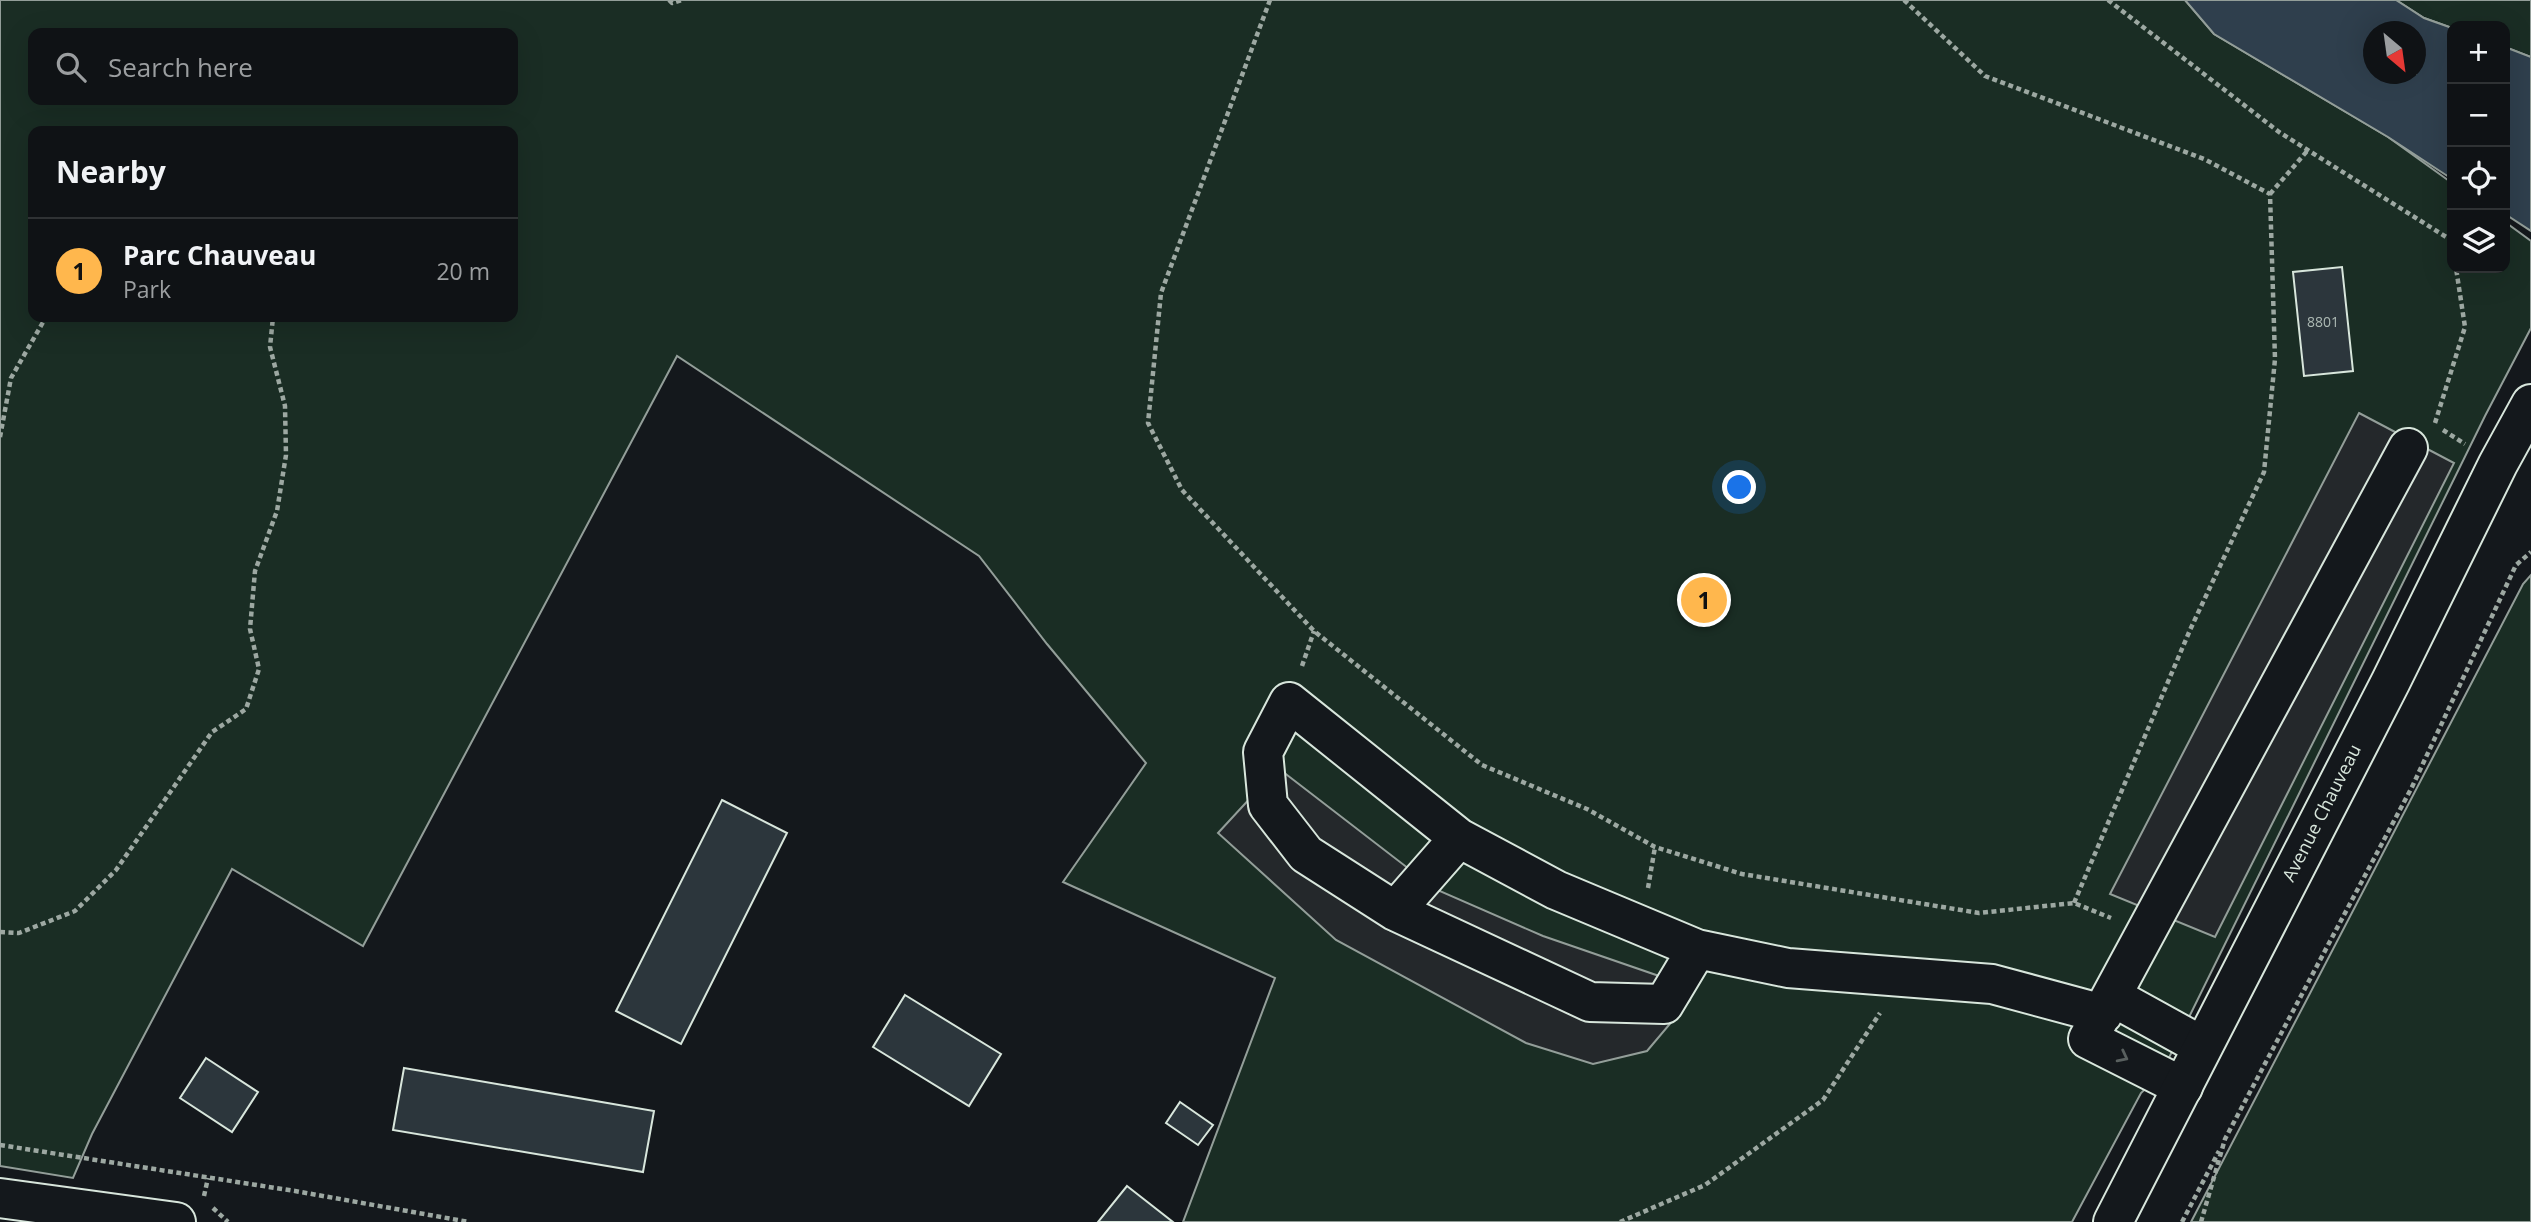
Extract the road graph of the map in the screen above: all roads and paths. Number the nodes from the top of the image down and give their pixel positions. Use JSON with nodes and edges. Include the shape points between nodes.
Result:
{"nodes":[{"id":1,"x":669,"y":0,"type":"edge"},
{"id":2,"x":682,"y":0,"type":"edge"},
{"id":3,"x":1270,"y":0,"type":"edge"},
{"id":4,"x":1904,"y":0,"type":"edge"},
{"id":5,"x":2108,"y":0,"type":"edge"},
{"id":6,"x":2308,"y":150,"type":"junction"},
{"id":7,"x":2270,"y":194,"type":"junction"},
{"id":8,"x":2447,"y":237,"type":"edge"},
{"id":9,"x":2457,"y":273,"type":"edge"},
{"id":10,"x":43,"y":322,"type":"edge"},
{"id":11,"x":272,"y":322,"type":"edge"},
{"id":12,"x":2531,"y":404,"type":"edge"},
{"id":13,"x":0,"y":437,"type":"edge"},
{"id":14,"x":2408,"y":448,"type":"dead end"},
{"id":15,"x":2498,"y":464,"type":"junction"},
{"id":16,"x":2531,"y":552,"type":"edge"},
{"id":17,"x":1459,"y":838,"type":"junction"},
{"id":18,"x":1395,"y":911,"type":"junction"},
{"id":19,"x":0,"y":932,"type":"edge"},
{"id":20,"x":1698,"y":949,"type":"junction"},
{"id":21,"x":1903,"y":977,"type":"junction"},
{"id":22,"x":2108,"y":1006,"type":"junction"},
{"id":23,"x":2203,"y":1046,"type":"junction"},
{"id":24,"x":2183,"y":1087,"type":"junction"},
{"id":25,"x":2225,"y":1139,"type":"junction"},
{"id":26,"x":0,"y":1145,"type":"edge"},
{"id":27,"x":0,"y":1198,"type":"edge"},
{"id":28,"x":176,"y":1222,"type":"edge"},
{"id":29,"x":470,"y":1222,"type":"edge"},
{"id":30,"x":1620,"y":1222,"type":"edge"},
{"id":31,"x":2113,"y":1222,"type":"edge"},
{"id":32,"x":2182,"y":1222,"type":"edge"},
{"id":33,"x":2200,"y":1222,"type":"edge"}],
"edges":[{"from":1,"to":2,"type":"path"},
{"from":3,"to":7,"type":"path","via":[[1161,293],[1148,423],[1182,490],[1314,631],[1482,765],[1587,808],[1655,847],[1742,874],[1979,913],[2074,903],[2190,630],[2264,472],[2275,359]]},
{"from":4,"to":7,"type":"path","via":[[1984,76],[2204,159]]},
{"from":5,"to":6,"type":"path"},
{"from":6,"to":7,"type":"path"},
{"from":6,"to":8,"type":"path"},
{"from":9,"to":15,"type":"path","via":[[2465,327],[2435,425]]},
{"from":10,"to":13,"type":"path","via":[[11,378]]},
{"from":11,"to":19,"type":"path","via":[[270,347],[285,406],[286,455],[277,511],[255,571],[250,629],[259,669],[246,709],[212,732],[116,870],[75,911],[19,933]]},
{"from":12,"to":15,"type":"main road","name":"Avenue Chauveau"},
{"from":14,"to":22,"type":"main road"},
{"from":15,"to":23,"type":"main road","name":"Avenue Chauveau"},
{"from":16,"to":25,"type":"path","via":[[2516,565],[2412,787]]},
{"from":17,"to":18,"type":"main road"},
{"from":17,"to":18,"type":"main road","via":[[1289,702],[1263,752],[1268,805],[1306,854]]},
{"from":17,"to":20,"type":"main road","via":[[1556,890]]},
{"from":18,"to":20,"type":"main road","via":[[1590,1002],[1664,1004]]},
{"from":20,"to":21,"type":"main road","via":[[1788,968]]},
{"from":21,"to":22,"type":"main road","via":[[1992,984]]},
{"from":21,"to":30,"type":"path","via":[[1823,1100],[1705,1185]]},
{"from":22,"to":23,"type":"main road"},
{"from":22,"to":24,"type":"main road","one_way":true,"via":[[2088,1039]]},
{"from":23,"to":24,"type":"main road","name":"Avenue Chauveau"},
{"from":24,"to":31,"type":"main road","name":"Avenue Chauveau"},
{"from":25,"to":32,"type":"path"},
{"from":25,"to":33,"type":"path"},
{"from":26,"to":29,"type":"path"},
{"from":27,"to":28,"type":"main road"}]}
